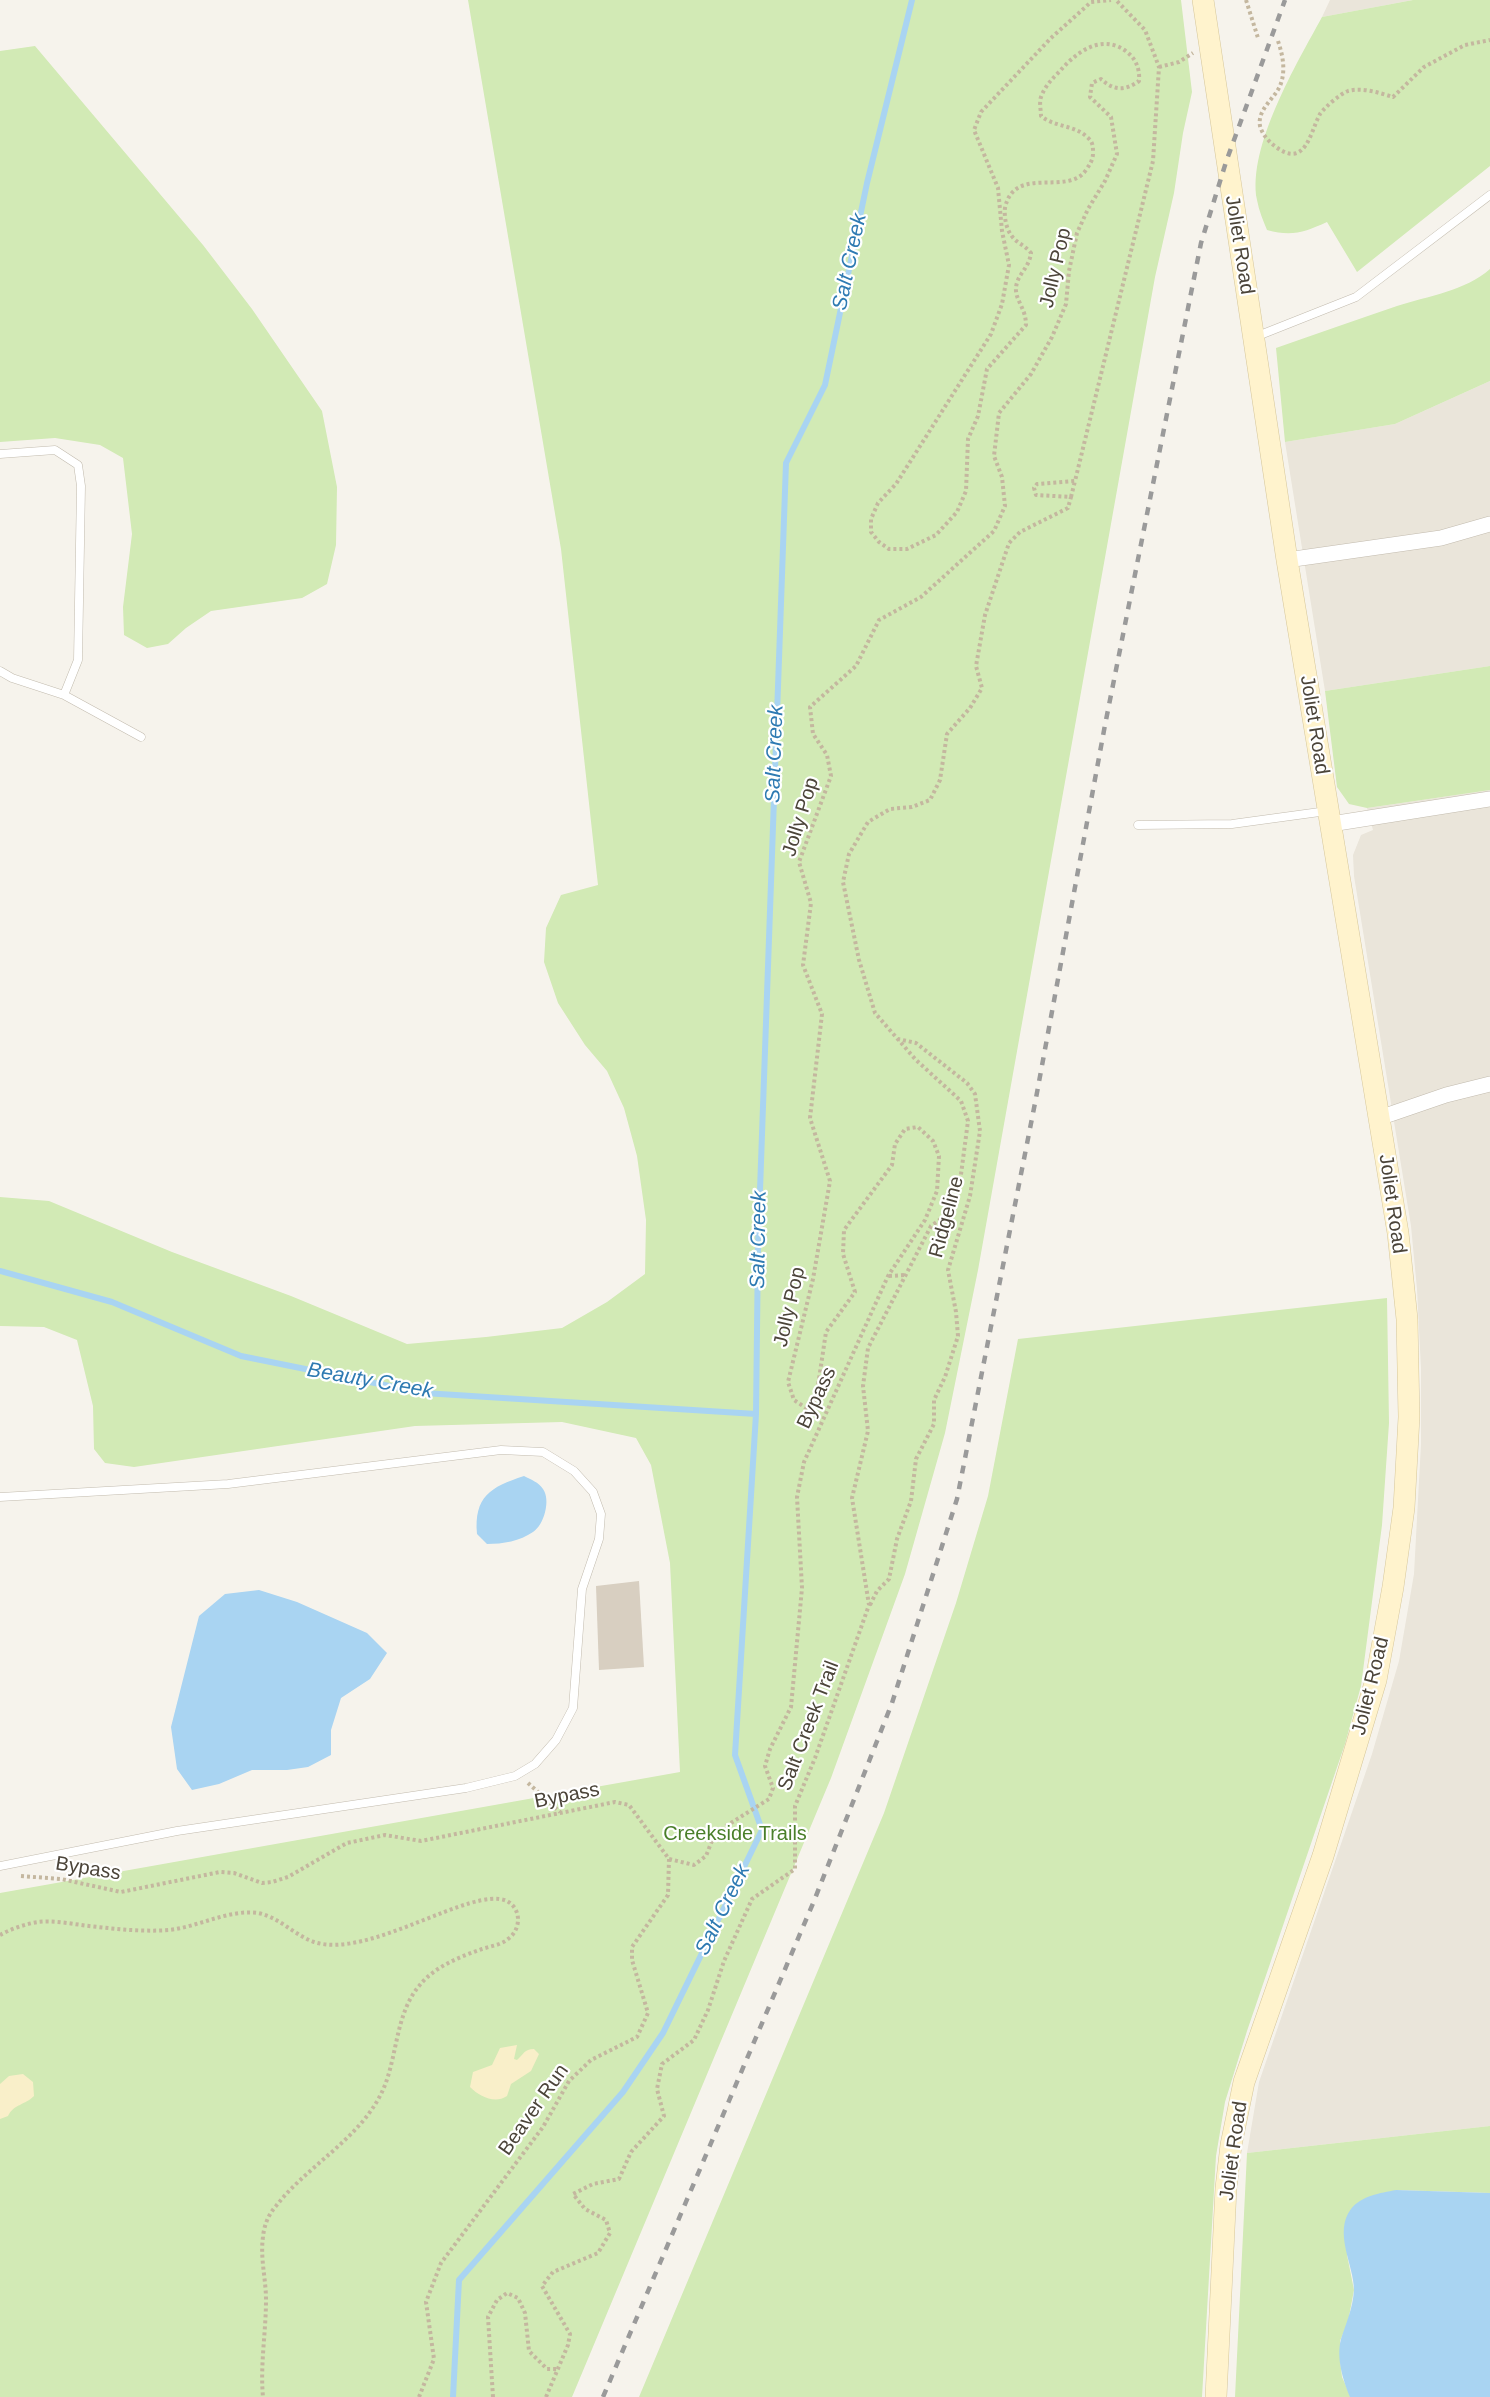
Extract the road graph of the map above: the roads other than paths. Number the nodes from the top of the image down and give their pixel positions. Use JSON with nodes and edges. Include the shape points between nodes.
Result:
{"nodes":[{"id":1,"x":1203,"y":0,"type":"edge"},
{"id":2,"x":1490,"y":195,"type":"edge"},
{"id":3,"x":1253,"y":337,"type":"junction"},
{"id":4,"x":0,"y":454,"type":"edge"},
{"id":5,"x":1490,"y":524,"type":"edge"},
{"id":6,"x":1287,"y":560,"type":"junction"},
{"id":7,"x":0,"y":671,"type":"edge"},
{"id":8,"x":64,"y":695,"type":"junction"},
{"id":9,"x":141,"y":737,"type":"dead end"},
{"id":10,"x":1490,"y":799,"type":"edge"},
{"id":11,"x":1330,"y":818,"type":"junction"},
{"id":12,"x":1138,"y":825,"type":"dead end"},
{"id":13,"x":1490,"y":1084,"type":"edge"},
{"id":14,"x":1379,"y":1118,"type":"junction"},
{"id":15,"x":0,"y":1497,"type":"edge"},
{"id":16,"x":0,"y":1866,"type":"edge"},
{"id":17,"x":1216,"y":2397,"type":"edge"}],
"edges":[{"from":1,"to":3,"type":"main road","name":"Joliet Road"},
{"from":2,"to":3,"type":"lane","via":[[1356,297]]},
{"from":3,"to":6,"type":"main road","name":"Joliet Road"},
{"from":4,"to":8,"type":"lane","via":[[55,450],[78,465],[78,660]]},
{"from":5,"to":6,"type":"street","via":[[1442,538]]},
{"from":6,"to":11,"type":"main road","name":"Joliet Road"},
{"from":7,"to":8,"type":"lane"},
{"from":8,"to":9,"type":"lane"},
{"from":10,"to":11,"type":"street"},
{"from":11,"to":12,"type":"lane"},
{"from":11,"to":14,"type":"main road","name":"Joliet Road"},
{"from":13,"to":14,"type":"street"},
{"from":14,"to":17,"type":"main road","name":"Joliet Road","via":[[1407,1319],[1409,1417],[1404,1508],[1377,1680],[1323,1856],[1244,2082],[1226,2188]]},
{"from":15,"to":16,"type":"lane","via":[[228,1484],[501,1450],[543,1452],[573,1471],[592,1492],[601,1514],[598,1539],[582,1589],[573,1708],[556,1740],[535,1764],[515,1776],[466,1788],[177,1831]]}]}
